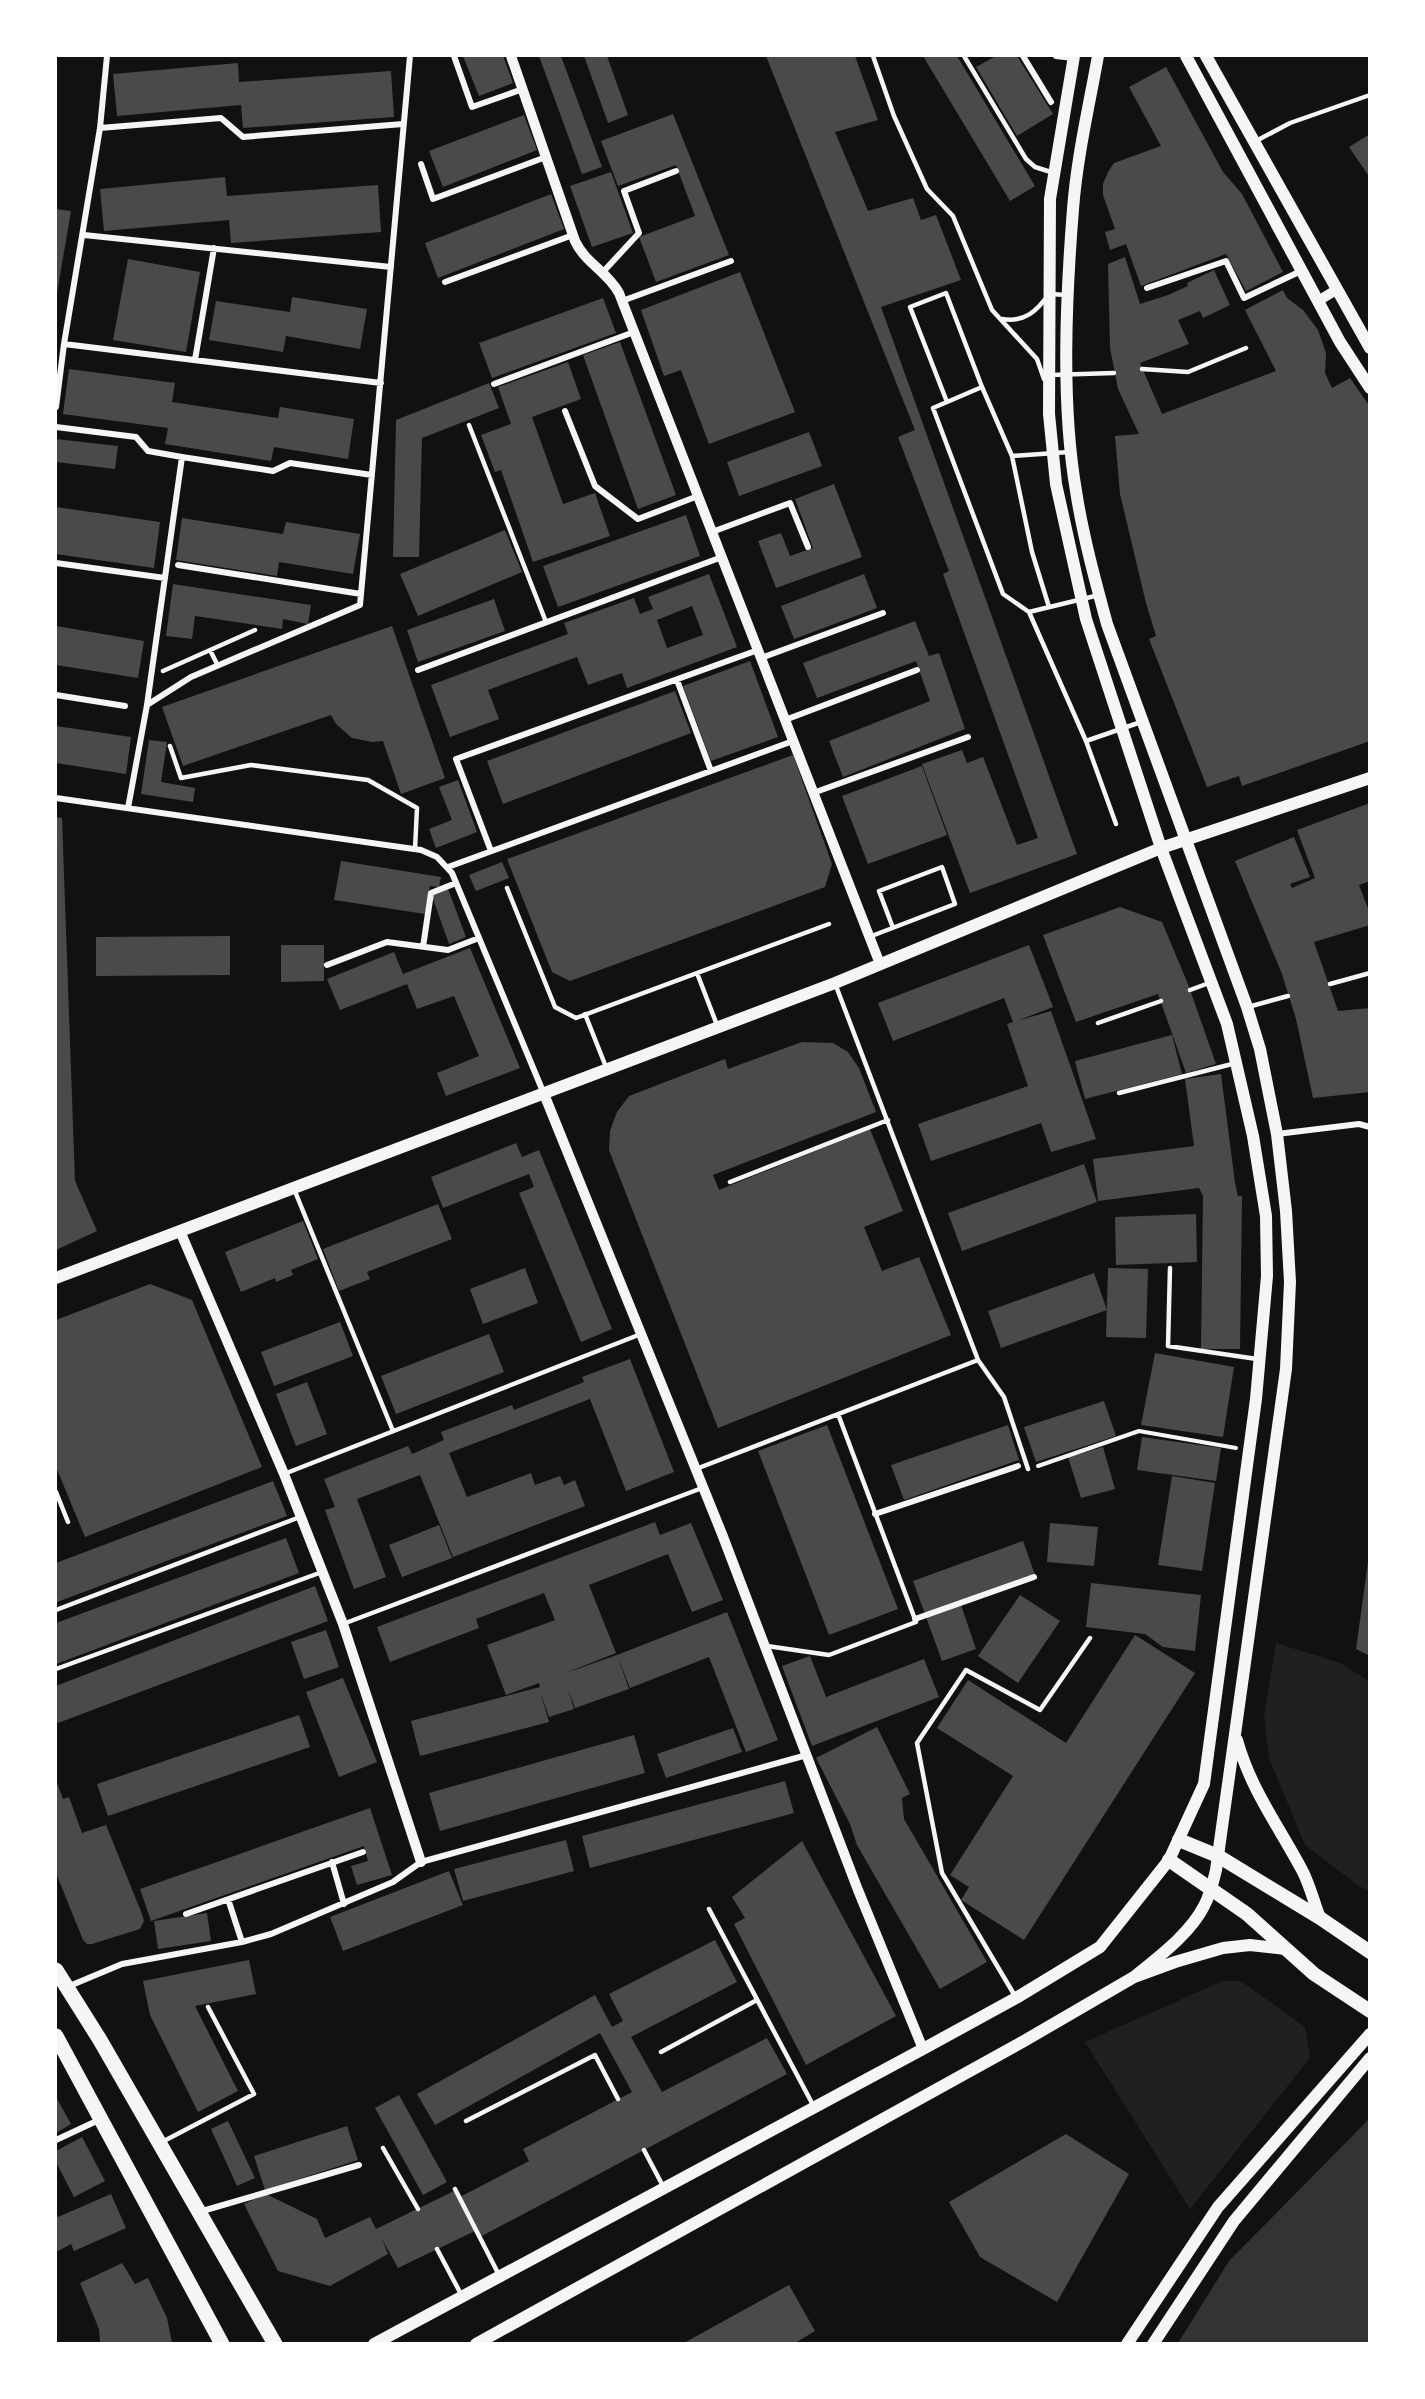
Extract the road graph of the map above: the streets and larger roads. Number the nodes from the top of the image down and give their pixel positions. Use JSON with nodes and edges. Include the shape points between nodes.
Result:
{"nodes":[{"id":1,"x":107,"y":56,"type":"edge"},
{"id":2,"x":410,"y":56,"type":"edge"},
{"id":3,"x":454,"y":56,"type":"edge"},
{"id":4,"x":511,"y":56,"type":"edge"},
{"id":5,"x":1023,"y":56,"type":"edge"},
{"id":6,"x":1056,"y":56,"type":"edge"},
{"id":7,"x":1098,"y":56,"type":"edge"},
{"id":8,"x":1186,"y":56,"type":"edge"},
{"id":9,"x":1206,"y":56,"type":"edge"},
{"id":10,"x":1073,"y":57,"type":"edge"},
{"id":11,"x":523,"y":89,"type":"junction"},
{"id":12,"x":1051,"y":102,"type":"dead end"},
{"id":13,"x":403,"y":124,"type":"junction"},
{"id":14,"x":100,"y":128,"type":"junction"},
{"id":15,"x":546,"y":157,"type":"junction"},
{"id":16,"x":421,"y":164,"type":"dead end"},
{"id":17,"x":676,"y":171,"type":"dead end"},
{"id":18,"x":84,"y":235,"type":"junction"},
{"id":19,"x":573,"y":235,"type":"junction"},
{"id":20,"x":214,"y":248,"type":"junction"},
{"id":21,"x":731,"y":261,"type":"dead end"},
{"id":22,"x":391,"y":267,"type":"junction"},
{"id":23,"x":1301,"y":270,"type":"junction"},
{"id":24,"x":603,"y":272,"type":"junction"},
{"id":25,"x":445,"y":282,"type":"dead end"},
{"id":26,"x":1147,"y":288,"type":"dead end"},
{"id":27,"x":1336,"y":290,"type":"junction"},
{"id":28,"x":622,"y":301,"type":"junction"},
{"id":29,"x":1318,"y":301,"type":"junction"},
{"id":30,"x":634,"y":332,"type":"junction"},
{"id":31,"x":64,"y":344,"type":"junction"},
{"id":32,"x":1370,"y":348,"type":"edge"},
{"id":33,"x":195,"y":360,"type":"junction"},
{"id":34,"x":381,"y":383,"type":"junction"},
{"id":35,"x":494,"y":384,"type":"dead end"},
{"id":36,"x":1370,"y":388,"type":"edge"},
{"id":37,"x":56,"y":407,"type":"edge"},
{"id":38,"x":566,"y":411,"type":"dead end"},
{"id":39,"x":56,"y":427,"type":"edge"},
{"id":40,"x":182,"y":458,"type":"junction"},
{"id":41,"x":372,"y":475,"type":"junction"},
{"id":42,"x":698,"y":496,"type":"junction"},
{"id":43,"x":712,"y":532,"type":"junction"},
{"id":44,"x":808,"y":548,"type":"dead end"},
{"id":45,"x":722,"y":557,"type":"junction"},
{"id":46,"x":56,"y":563,"type":"edge"},
{"id":47,"x":178,"y":566,"type":"dead end"},
{"id":48,"x":165,"y":578,"type":"junction"},
{"id":49,"x":361,"y":594,"type":"junction"},
{"id":50,"x":883,"y":613,"type":"dead end"},
{"id":51,"x":759,"y":654,"type":"junction"},
{"id":52,"x":418,"y":670,"type":"dead end"},
{"id":53,"x":917,"y":670,"type":"dead end"},
{"id":54,"x":677,"y":680,"type":"junction"},
{"id":55,"x":56,"y":695,"type":"edge"},
{"id":56,"x":147,"y":705,"type":"junction"},
{"id":57,"x":125,"y":706,"type":"dead end"},
{"id":58,"x":785,"y":720,"type":"junction"},
{"id":59,"x":968,"y":737,"type":"dead end"},
{"id":60,"x":793,"y":741,"type":"junction"},
{"id":61,"x":711,"y":771,"type":"junction"},
{"id":62,"x":1370,"y":778,"type":"edge"},
{"id":63,"x":813,"y":793,"type":"junction"},
{"id":64,"x":56,"y":798,"type":"edge"},
{"id":65,"x":128,"y":808,"type":"junction"},
{"id":66,"x":1187,"y":838,"type":"junction"},
{"id":67,"x":1161,"y":848,"type":"junction"},
{"id":68,"x":491,"y":851,"type":"junction"},
{"id":69,"x":448,"y":867,"type":"junction"},
{"id":70,"x":456,"y":883,"type":"junction"},
{"id":71,"x":479,"y":938,"type":"junction"},
{"id":72,"x":423,"y":947,"type":"junction"},
{"id":73,"x":880,"y":964,"type":"junction"},
{"id":74,"x":327,"y":965,"type":"dead end"},
{"id":75,"x":544,"y":1094,"type":"junction"},
{"id":76,"x":1370,"y":1127,"type":"edge"},
{"id":77,"x":1277,"y":1134,"type":"junction"},
{"id":78,"x":180,"y":1231,"type":"junction"},
{"id":79,"x":56,"y":1278,"type":"edge"},
{"id":80,"x":1018,"y":1466,"type":"dead end"},
{"id":81,"x":875,"y":1514,"type":"road end"},
{"id":82,"x":1034,"y":1577,"type":"dead end"},
{"id":83,"x":915,"y":1620,"type":"road end"},
{"id":84,"x":1235,"y":1733,"type":"junction"},
{"id":85,"x":807,"y":1755,"type":"junction"},
{"id":86,"x":1179,"y":1840,"type":"junction"},
{"id":87,"x":363,"y":1852,"type":"dead end"},
{"id":88,"x":1218,"y":1856,"type":"junction"},
{"id":89,"x":1169,"y":1860,"type":"junction"},
{"id":90,"x":332,"y":1862,"type":"junction"},
{"id":91,"x":421,"y":1862,"type":"junction"},
{"id":92,"x":1210,"y":1890,"type":"junction"},
{"id":93,"x":228,"y":1899,"type":"junction"},
{"id":94,"x":344,"y":1904,"type":"junction"},
{"id":95,"x":186,"y":1914,"type":"dead end"},
{"id":96,"x":1320,"y":1918,"type":"junction"},
{"id":97,"x":242,"y":1942,"type":"junction"},
{"id":98,"x":1286,"y":1949,"type":"junction"},
{"id":99,"x":1370,"y":1952,"type":"edge"},
{"id":100,"x":56,"y":1970,"type":"edge"},
{"id":101,"x":1134,"y":1977,"type":"junction"},
{"id":102,"x":67,"y":1987,"type":"junction"},
{"id":103,"x":1370,"y":2011,"type":"edge"},
{"id":104,"x":1370,"y":2034,"type":"edge"},
{"id":105,"x":56,"y":2037,"type":"edge"},
{"id":106,"x":923,"y":2049,"type":"junction"},
{"id":107,"x":1370,"y":2058,"type":"edge"},
{"id":108,"x":101,"y":2118,"type":"junction"},
{"id":109,"x":56,"y":2140,"type":"edge"},
{"id":110,"x":359,"y":2164,"type":"dead end"},
{"id":111,"x":199,"y":2212,"type":"junction"},
{"id":112,"x":222,"y":2343,"type":"edge"},
{"id":113,"x":275,"y":2343,"type":"edge"},
{"id":114,"x":374,"y":2343,"type":"edge"},
{"id":115,"x":476,"y":2343,"type":"edge"},
{"id":116,"x":1128,"y":2343,"type":"edge"},
{"id":117,"x":1153,"y":2343,"type":"edge"}],
"edges":[{"from":1,"to":14,"type":"street"},
{"from":2,"to":13,"type":"street"},
{"from":3,"to":11,"type":"street","via":[[472,107]]},
{"from":4,"to":11,"type":"street"},
{"from":5,"to":12,"type":"street"},
{"from":6,"to":10,"type":"street"},
{"from":7,"to":66,"type":"main road","via":[[1073,208],[1068,398],[1076,490],[1107,624]]},
{"from":8,"to":23,"type":"main road"},
{"from":9,"to":27,"type":"main road"},
{"from":10,"to":67,"type":"main road","via":[[1050,199],[1049,398],[1056,484],[1081,599]]},
{"from":11,"to":15,"type":"street"},
{"from":13,"to":14,"type":"street","via":[[243,137],[221,118]]},
{"from":13,"to":22,"type":"street"},
{"from":14,"to":18,"type":"street"},
{"from":15,"to":16,"type":"street","via":[[433,199]]},
{"from":15,"to":19,"type":"street"},
{"from":17,"to":24,"type":"street","via":[[624,190],[639,233]]},
{"from":18,"to":20,"type":"street"},
{"from":18,"to":31,"type":"street"},
{"from":19,"to":24,"type":"street","via":[[588,261]]},
{"from":19,"to":25,"type":"street"},
{"from":20,"to":22,"type":"street"},
{"from":20,"to":33,"type":"street"},
{"from":21,"to":28,"type":"street"},
{"from":22,"to":34,"type":"street"},
{"from":23,"to":26,"type":"street","via":[[1244,298],[1226,261]]},
{"from":23,"to":29,"type":"main road"},
{"from":24,"to":28,"type":"street"},
{"from":27,"to":29,"type":"street"},
{"from":27,"to":32,"type":"main road"},
{"from":28,"to":30,"type":"street"},
{"from":29,"to":36,"type":"main road"},
{"from":30,"to":35,"type":"street"},
{"from":30,"to":42,"type":"street"},
{"from":31,"to":33,"type":"street"},
{"from":31,"to":37,"type":"street"},
{"from":33,"to":34,"type":"street"},
{"from":34,"to":41,"type":"street"},
{"from":38,"to":42,"type":"street","via":[[595,486],[638,519]]},
{"from":39,"to":40,"type":"street","via":[[136,437],[148,451]]},
{"from":40,"to":41,"type":"street","via":[[273,471],[290,463]]},
{"from":40,"to":48,"type":"street"},
{"from":41,"to":49,"type":"street"},
{"from":42,"to":43,"type":"street"},
{"from":43,"to":44,"type":"street","via":[[790,503]]},
{"from":43,"to":45,"type":"street"},
{"from":45,"to":51,"type":"street"},
{"from":45,"to":52,"type":"street"},
{"from":46,"to":48,"type":"street"},
{"from":47,"to":49,"type":"street"},
{"from":48,"to":56,"type":"street"},
{"from":49,"to":56,"type":"street","via":[[360,605],[191,677]]},
{"from":50,"to":51,"type":"street"},
{"from":51,"to":54,"type":"street"},
{"from":51,"to":58,"type":"street"},
{"from":53,"to":58,"type":"street"},
{"from":54,"to":61,"type":"street"},
{"from":54,"to":68,"type":"street","via":[[456,759]]},
{"from":55,"to":57,"type":"street"},
{"from":56,"to":65,"type":"street"},
{"from":58,"to":60,"type":"street"},
{"from":59,"to":63,"type":"street"},
{"from":60,"to":61,"type":"street"},
{"from":60,"to":63,"type":"street"},
{"from":61,"to":68,"type":"street"},
{"from":62,"to":66,"type":"main road"},
{"from":63,"to":73,"type":"street"},
{"from":64,"to":65,"type":"street"},
{"from":65,"to":69,"type":"street","via":[[415,849],[437,857]]},
{"from":66,"to":67,"type":"main road"},
{"from":66,"to":77,"type":"main road","via":[[1260,1049]]},
{"from":67,"to":73,"type":"main road"},
{"from":67,"to":86,"type":"main road","via":[[1227,1024],[1266,1216],[1267,1276],[1260,1359],[1204,1784]]},
{"from":68,"to":69,"type":"street"},
{"from":69,"to":70,"type":"street"},
{"from":70,"to":71,"type":"street"},
{"from":70,"to":72,"type":"street","via":[[430,893]]},
{"from":71,"to":72,"type":"street","via":[[448,950]]},
{"from":71,"to":75,"type":"street"},
{"from":72,"to":74,"type":"street","via":[[387,942]]},
{"from":73,"to":75,"type":"main road"},
{"from":75,"to":78,"type":"main road"},
{"from":75,"to":85,"type":"street"},
{"from":76,"to":77,"type":"street","via":[[1359,1124]]},
{"from":77,"to":84,"type":"main road","via":[[1290,1273],[1286,1369]]},
{"from":78,"to":79,"type":"main road"},
{"from":78,"to":91,"type":"street","via":[[343,1624]]},
{"from":80,"to":81,"type":"street"},
{"from":82,"to":83,"type":"street"},
{"from":84,"to":88,"type":"main road"},
{"from":84,"to":96,"type":"main road","via":[[1247,1770],[1303,1871]]},
{"from":85,"to":91,"type":"street"},
{"from":85,"to":106,"type":"street"},
{"from":86,"to":88,"type":"main road"},
{"from":86,"to":89,"type":"main road"},
{"from":87,"to":90,"type":"street"},
{"from":88,"to":92,"type":"main road"},
{"from":88,"to":96,"type":"main road"},
{"from":89,"to":92,"type":"main road"},
{"from":89,"to":106,"type":"main road","via":[[1100,1947]]},
{"from":90,"to":93,"type":"street"},
{"from":90,"to":94,"type":"street"},
{"from":91,"to":94,"type":"street","via":[[393,1882]]},
{"from":92,"to":98,"type":"main road","via":[[1247,1914]]},
{"from":92,"to":101,"type":"main road","via":[[1198,1916],[1166,1951]]},
{"from":93,"to":95,"type":"street"},
{"from":93,"to":97,"type":"street"},
{"from":94,"to":97,"type":"street"},
{"from":96,"to":99,"type":"main road"},
{"from":97,"to":102,"type":"street","via":[[122,1964]]},
{"from":98,"to":101,"type":"main road","via":[[1250,1945],[1223,1948]]},
{"from":98,"to":103,"type":"main road","via":[[1314,1974]]},
{"from":100,"to":102,"type":"highway"},
{"from":101,"to":115,"type":"main road"},
{"from":102,"to":111,"type":"highway"},
{"from":104,"to":116,"type":"main road","via":[[1218,2207]]},
{"from":105,"to":108,"type":"highway"},
{"from":106,"to":114,"type":"main road"},
{"from":107,"to":117,"type":"main road","via":[[1234,2221]]},
{"from":108,"to":109,"type":"street"},
{"from":108,"to":112,"type":"highway"},
{"from":110,"to":111,"type":"street"},
{"from":111,"to":113,"type":"highway"}]}
